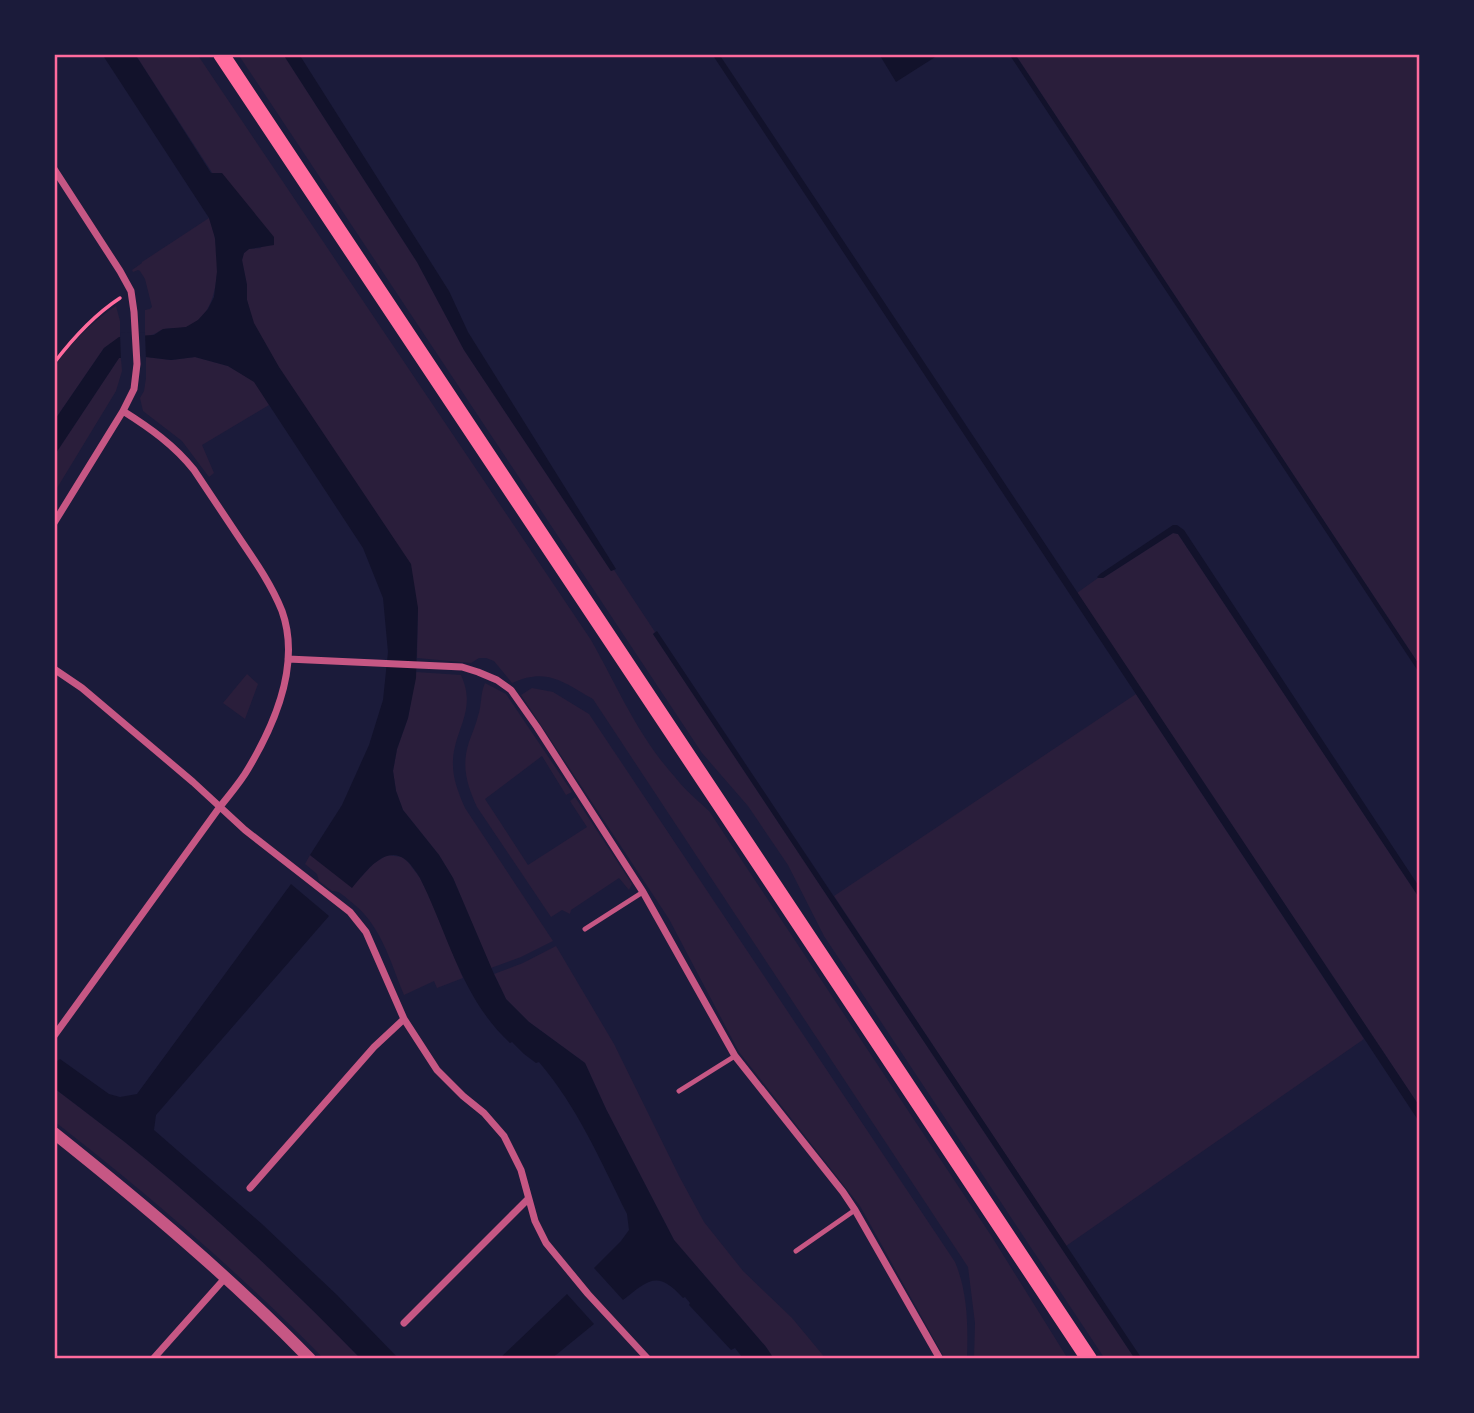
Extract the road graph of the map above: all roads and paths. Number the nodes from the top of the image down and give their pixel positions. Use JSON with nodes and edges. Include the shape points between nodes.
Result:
{"nodes":[{"id":1,"x":221,"y":54,"type":"edge"},
{"id":2,"x":54,"y":169,"type":"edge"},
{"id":3,"x":131,"y":291,"type":"junction"},
{"id":4,"x":54,"y":363,"type":"edge"},
{"id":5,"x":123,"y":411,"type":"junction"},
{"id":6,"x":54,"y":523,"type":"edge"},
{"id":7,"x":288,"y":659,"type":"junction"},
{"id":8,"x":54,"y":668,"type":"edge"},
{"id":9,"x":219,"y":808,"type":"junction"},
{"id":10,"x":643,"y":892,"type":"junction"},
{"id":11,"x":585,"y":929,"type":"dead end"},
{"id":12,"x":404,"y":1019,"type":"junction"},
{"id":13,"x":54,"y":1036,"type":"edge"},
{"id":14,"x":735,"y":1056,"type":"junction"},
{"id":15,"x":679,"y":1091,"type":"dead end"},
{"id":16,"x":54,"y":1133,"type":"edge"},
{"id":17,"x":250,"y":1188,"type":"dead end"},
{"id":18,"x":528,"y":1199,"type":"junction"},
{"id":19,"x":855,"y":1210,"type":"junction"},
{"id":20,"x":796,"y":1251,"type":"dead end"},
{"id":21,"x":226,"y":1277,"type":"junction"},
{"id":22,"x":404,"y":1322,"type":"dead end"},
{"id":23,"x":153,"y":1359,"type":"edge"},
{"id":24,"x":310,"y":1359,"type":"edge"},
{"id":25,"x":648,"y":1359,"type":"edge"},
{"id":26,"x":940,"y":1359,"type":"edge"},
{"id":27,"x":1089,"y":1359,"type":"edge"}],
"edges":[{"from":1,"to":27,"type":"main road"},
{"from":2,"to":3,"type":"street"},
{"from":3,"to":4,"type":"path","via":[[104,308]]},
{"from":3,"to":5,"type":"street","via":[[137,364],[134,389]]},
{"from":5,"to":6,"type":"street"},
{"from":5,"to":7,"type":"street","via":[[181,454],[265,576],[282,612]]},
{"from":7,"to":9,"type":"street","via":[[267,733],[247,772]]},
{"from":7,"to":10,"type":"street","via":[[462,667],[497,680],[511,690],[537,727]]},
{"from":8,"to":9,"type":"street"},
{"from":9,"to":12,"type":"street","via":[[351,912],[366,932]]},
{"from":9,"to":13,"type":"street"},
{"from":10,"to":11,"type":"lane"},
{"from":10,"to":14,"type":"street"},
{"from":12,"to":17,"type":"street"},
{"from":12,"to":18,"type":"street","via":[[437,1070],[504,1136],[521,1170]]},
{"from":14,"to":15,"type":"lane"},
{"from":14,"to":19,"type":"street"},
{"from":16,"to":21,"type":"street"},
{"from":18,"to":22,"type":"street"},
{"from":18,"to":25,"type":"street","via":[[547,1243]]},
{"from":19,"to":20,"type":"lane"},
{"from":19,"to":26,"type":"street"},
{"from":21,"to":23,"type":"street"},
{"from":21,"to":24,"type":"street"}]}
